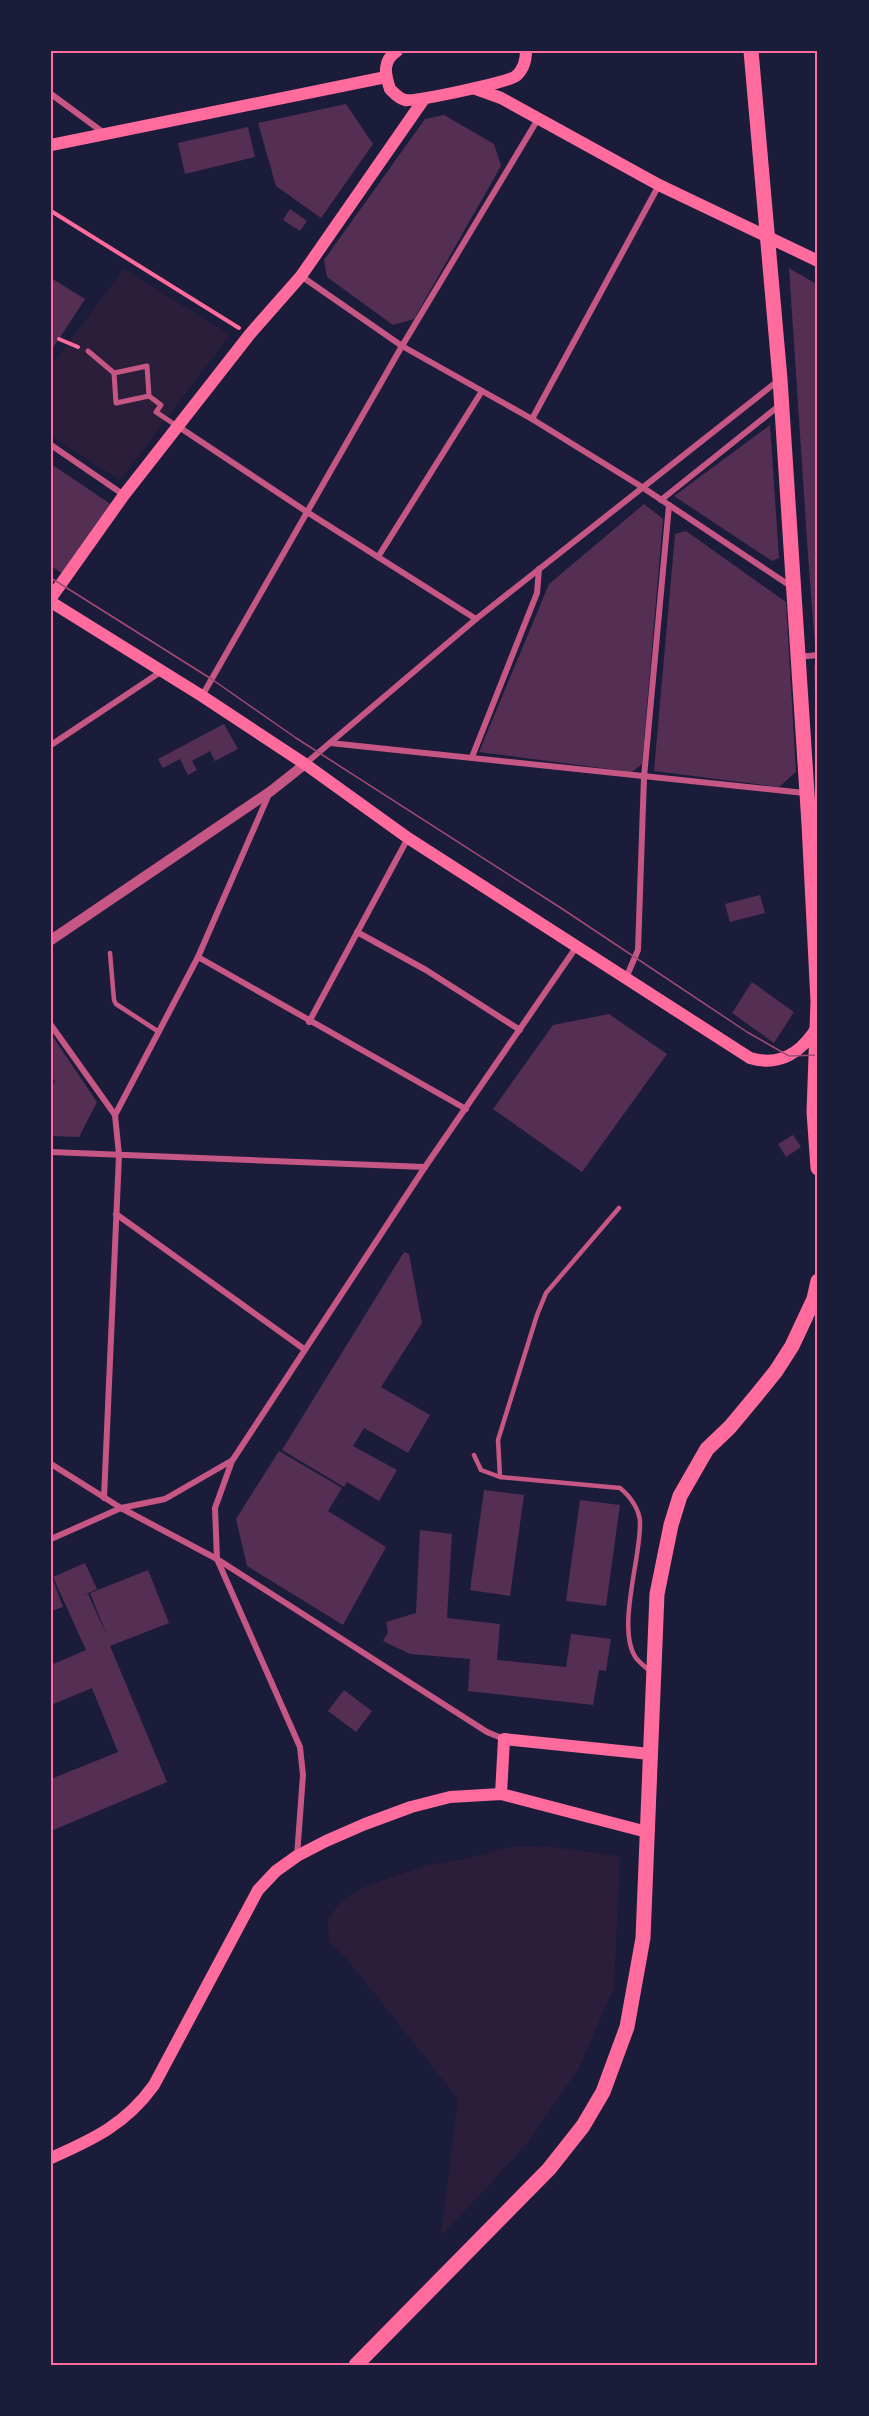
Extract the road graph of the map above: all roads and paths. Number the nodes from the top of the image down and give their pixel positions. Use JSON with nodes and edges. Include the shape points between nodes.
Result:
{"nodes":[{"id":1,"x":397,"y":51,"type":"edge"},
{"id":2,"x":526,"y":51,"type":"edge"},
{"id":3,"x":751,"y":51,"type":"edge"},
{"id":4,"x":386,"y":77,"type":"junction"},
{"id":5,"x":476,"y":88,"type":"junction"},
{"id":6,"x":51,"y":94,"type":"edge"},
{"id":7,"x":424,"y":99,"type":"junction"},
{"id":8,"x":538,"y":119,"type":"junction"},
{"id":9,"x":105,"y":134,"type":"junction"},
{"id":10,"x":51,"y":145,"type":"edge"},
{"id":11,"x":659,"y":185,"type":"junction"},
{"id":12,"x":51,"y":211,"type":"edge"},
{"id":13,"x":768,"y":237,"type":"junction"},
{"id":14,"x":818,"y":261,"type":"edge"},
{"id":15,"x":301,"y":276,"type":"junction"},
{"id":16,"x":250,"y":334,"type":"junction"},
{"id":17,"x":59,"y":339,"type":"dead end"},
{"id":18,"x":402,"y":345,"type":"junction"},
{"id":19,"x":88,"y":351,"type":"joint"},
{"id":20,"x":114,"y":373,"type":"junction"},
{"id":21,"x":780,"y":380,"type":"junction"},
{"id":22,"x":482,"y":391,"type":"junction"},
{"id":23,"x":149,"y":396,"type":"junction"},
{"id":24,"x":781,"y":405,"type":"junction"},
{"id":25,"x":532,"y":418,"type":"junction"},
{"id":26,"x":178,"y":427,"type":"junction"},
{"id":27,"x":51,"y":446,"type":"edge"},
{"id":28,"x":642,"y":487,"type":"junction"},
{"id":29,"x":124,"y":495,"type":"junction"},
{"id":30,"x":661,"y":500,"type":"junction"},
{"id":31,"x":669,"y":505,"type":"junction"},
{"id":32,"x":307,"y":512,"type":"junction"},
{"id":33,"x":378,"y":557,"type":"junction"},
{"id":34,"x":539,"y":569,"type":"junction"},
{"id":35,"x":792,"y":587,"type":"junction"},
{"id":36,"x":51,"y":600,"type":"edge"},
{"id":37,"x":476,"y":619,"type":"junction"},
{"id":38,"x":818,"y":655,"type":"edge"},
{"id":39,"x":797,"y":657,"type":"junction"},
{"id":40,"x":163,"y":671,"type":"junction"},
{"id":41,"x":202,"y":696,"type":"junction"},
{"id":42,"x":330,"y":743,"type":"junction"},
{"id":43,"x":51,"y":745,"type":"edge"},
{"id":44,"x":472,"y":757,"type":"junction"},
{"id":45,"x":305,"y":764,"type":"junction"},
{"id":46,"x":645,"y":777,"type":"junction"},
{"id":47,"x":271,"y":791,"type":"junction"},
{"id":48,"x":806,"y":794,"type":"junction"},
{"id":49,"x":813,"y":824,"type":"edge"},
{"id":50,"x":408,"y":838,"type":"junction"},
{"id":51,"x":357,"y":932,"type":"junction"},
{"id":52,"x":51,"y":940,"type":"edge"},
{"id":53,"x":577,"y":946,"type":"junction"},
{"id":54,"x":110,"y":953,"type":"dead end"},
{"id":55,"x":198,"y":957,"type":"junction"},
{"id":56,"x":626,"y":978,"type":"junction"},
{"id":57,"x":309,"y":1022,"type":"junction"},
{"id":58,"x":51,"y":1025,"type":"edge"},
{"id":59,"x":817,"y":1027,"type":"edge"},
{"id":60,"x":520,"y":1030,"type":"junction"},
{"id":61,"x":159,"y":1032,"type":"junction"},
{"id":62,"x":466,"y":1109,"type":"junction"},
{"id":63,"x":816,"y":1109,"type":"edge"},
{"id":64,"x":115,"y":1115,"type":"junction"},
{"id":65,"x":51,"y":1152,"type":"edge"},
{"id":66,"x":119,"y":1155,"type":"junction"},
{"id":67,"x":425,"y":1167,"type":"junction"},
{"id":68,"x":818,"y":1168,"type":"edge"},
{"id":69,"x":619,"y":1208,"type":"dead end"},
{"id":70,"x":116,"y":1214,"type":"junction"},
{"id":71,"x":818,"y":1281,"type":"edge"},
{"id":72,"x":304,"y":1349,"type":"junction"},
{"id":73,"x":474,"y":1455,"type":"dead end"},
{"id":74,"x":232,"y":1461,"type":"junction"},
{"id":75,"x":51,"y":1464,"type":"edge"},
{"id":76,"x":500,"y":1477,"type":"junction"},
{"id":77,"x":104,"y":1498,"type":"junction"},
{"id":78,"x":121,"y":1508,"type":"junction"},
{"id":79,"x":51,"y":1539,"type":"edge"},
{"id":80,"x":217,"y":1559,"type":"junction"},
{"id":81,"x":653,"y":1674,"type":"junction"},
{"id":82,"x":504,"y":1739,"type":"junction"},
{"id":83,"x":650,"y":1754,"type":"junction"},
{"id":84,"x":501,"y":1794,"type":"junction"},
{"id":85,"x":647,"y":1832,"type":"junction"},
{"id":86,"x":297,"y":1856,"type":"junction"},
{"id":87,"x":51,"y":2158,"type":"edge"},
{"id":88,"x":356,"y":2365,"type":"edge"}],
"edges":[{"from":1,"to":4,"type":"main road","via":[[387,62]]},
{"from":2,"to":5,"type":"main road","via":[[526,62],[519,75],[508,82]]},
{"from":3,"to":13,"type":"main road"},
{"from":4,"to":7,"type":"main road","via":[[396,96],[405,100]]},
{"from":4,"to":9,"type":"main road"},
{"from":5,"to":7,"type":"main road"},
{"from":5,"to":8,"type":"main road"},
{"from":6,"to":9,"type":"street"},
{"from":7,"to":15,"type":"main road"},
{"from":8,"to":11,"type":"main road"},
{"from":8,"to":18,"type":"street"},
{"from":9,"to":10,"type":"main road"},
{"from":11,"to":13,"type":"main road"},
{"from":11,"to":25,"type":"street"},
{"from":12,"to":16,"type":"path"},
{"from":13,"to":14,"type":"main road"},
{"from":13,"to":21,"type":"main road"},
{"from":15,"to":16,"type":"main road"},
{"from":15,"to":18,"type":"street"},
{"from":16,"to":26,"type":"main road"},
{"from":17,"to":19,"type":"path"},
{"from":18,"to":22,"type":"street"},
{"from":18,"to":32,"type":"street"},
{"from":19,"to":20,"type":"street"},
{"from":20,"to":23,"type":"street","via":[[147,366]]},
{"from":20,"to":23,"type":"street","via":[[116,403]]},
{"from":21,"to":24,"type":"main road"},
{"from":21,"to":28,"type":"street"},
{"from":22,"to":25,"type":"street"},
{"from":22,"to":33,"type":"street"},
{"from":23,"to":26,"type":"street","via":[[161,405],[156,412]]},
{"from":24,"to":30,"type":"street"},
{"from":24,"to":35,"type":"main road"},
{"from":25,"to":28,"type":"street"},
{"from":26,"to":29,"type":"main road"},
{"from":26,"to":32,"type":"street"},
{"from":27,"to":29,"type":"street"},
{"from":28,"to":30,"type":"street"},
{"from":28,"to":34,"type":"street"},
{"from":29,"to":36,"type":"main road"},
{"from":30,"to":31,"type":"street"},
{"from":31,"to":35,"type":"street"},
{"from":31,"to":46,"type":"street"},
{"from":32,"to":33,"type":"street"},
{"from":32,"to":41,"type":"street"},
{"from":33,"to":37,"type":"street"},
{"from":34,"to":37,"type":"street"},
{"from":34,"to":44,"type":"street","via":[[537,592]]},
{"from":35,"to":39,"type":"main road"},
{"from":36,"to":40,"type":"main road"},
{"from":37,"to":42,"type":"street"},
{"from":38,"to":39,"type":"street"},
{"from":39,"to":48,"type":"main road"},
{"from":40,"to":41,"type":"main road"},
{"from":40,"to":43,"type":"street"},
{"from":41,"to":45,"type":"main road"},
{"from":42,"to":44,"type":"street"},
{"from":42,"to":45,"type":"street"},
{"from":44,"to":46,"type":"street"},
{"from":45,"to":47,"type":"street"},
{"from":45,"to":50,"type":"main road"},
{"from":46,"to":48,"type":"street"},
{"from":46,"to":56,"type":"street","via":[[638,950]]},
{"from":47,"to":52,"type":"street"},
{"from":47,"to":55,"type":"street"},
{"from":48,"to":49,"type":"main road"},
{"from":49,"to":59,"type":"main road"},
{"from":50,"to":51,"type":"street"},
{"from":50,"to":53,"type":"main road"},
{"from":51,"to":57,"type":"street"},
{"from":51,"to":60,"type":"street"},
{"from":53,"to":56,"type":"main road"},
{"from":53,"to":60,"type":"street"},
{"from":54,"to":61,"type":"lane","via":[[116,1004]]},
{"from":55,"to":57,"type":"street"},
{"from":55,"to":61,"type":"street"},
{"from":56,"to":59,"type":"main road","via":[[750,1058],[780,1059],[798,1051]]},
{"from":57,"to":62,"type":"street"},
{"from":58,"to":64,"type":"street"},
{"from":59,"to":63,"type":"main road"},
{"from":60,"to":62,"type":"street"},
{"from":61,"to":64,"type":"street"},
{"from":62,"to":67,"type":"street"},
{"from":63,"to":68,"type":"main road"},
{"from":64,"to":66,"type":"street"},
{"from":65,"to":66,"type":"street"},
{"from":66,"to":67,"type":"street"},
{"from":66,"to":70,"type":"street"},
{"from":67,"to":72,"type":"street"},
{"from":69,"to":76,"type":"lane","via":[[546,1293],[498,1440]]},
{"from":70,"to":72,"type":"street"},
{"from":70,"to":77,"type":"street"},
{"from":71,"to":81,"type":"main road","via":[[814,1299],[776,1371],[707,1449],[680,1496],[657,1594]]},
{"from":72,"to":74,"type":"street"},
{"from":73,"to":76,"type":"lane","via":[[481,1470]]},
{"from":74,"to":78,"type":"street","via":[[165,1499]]},
{"from":74,"to":80,"type":"street","via":[[215,1508]]},
{"from":75,"to":77,"type":"street"},
{"from":76,"to":81,"type":"lane","via":[[620,1488],[630,1497],[640,1521],[628,1627],[636,1658]]},
{"from":77,"to":78,"type":"street"},
{"from":78,"to":79,"type":"street"},
{"from":78,"to":80,"type":"street"},
{"from":80,"to":82,"type":"street","via":[[487,1732]]},
{"from":80,"to":86,"type":"street","via":[[300,1747],[303,1775]]},
{"from":81,"to":83,"type":"main road"},
{"from":82,"to":83,"type":"main road"},
{"from":82,"to":84,"type":"main road"},
{"from":83,"to":85,"type":"main road"},
{"from":84,"to":85,"type":"main road"},
{"from":84,"to":86,"type":"main road","via":[[450,1797],[411,1807]]},
{"from":85,"to":88,"type":"main road","via":[[643,1938],[636,1990],[603,2092],[583,2126],[549,2169]]},
{"from":86,"to":87,"type":"main road","via":[[258,1890],[154,2085],[139,2106],[99,2136]]}]}
